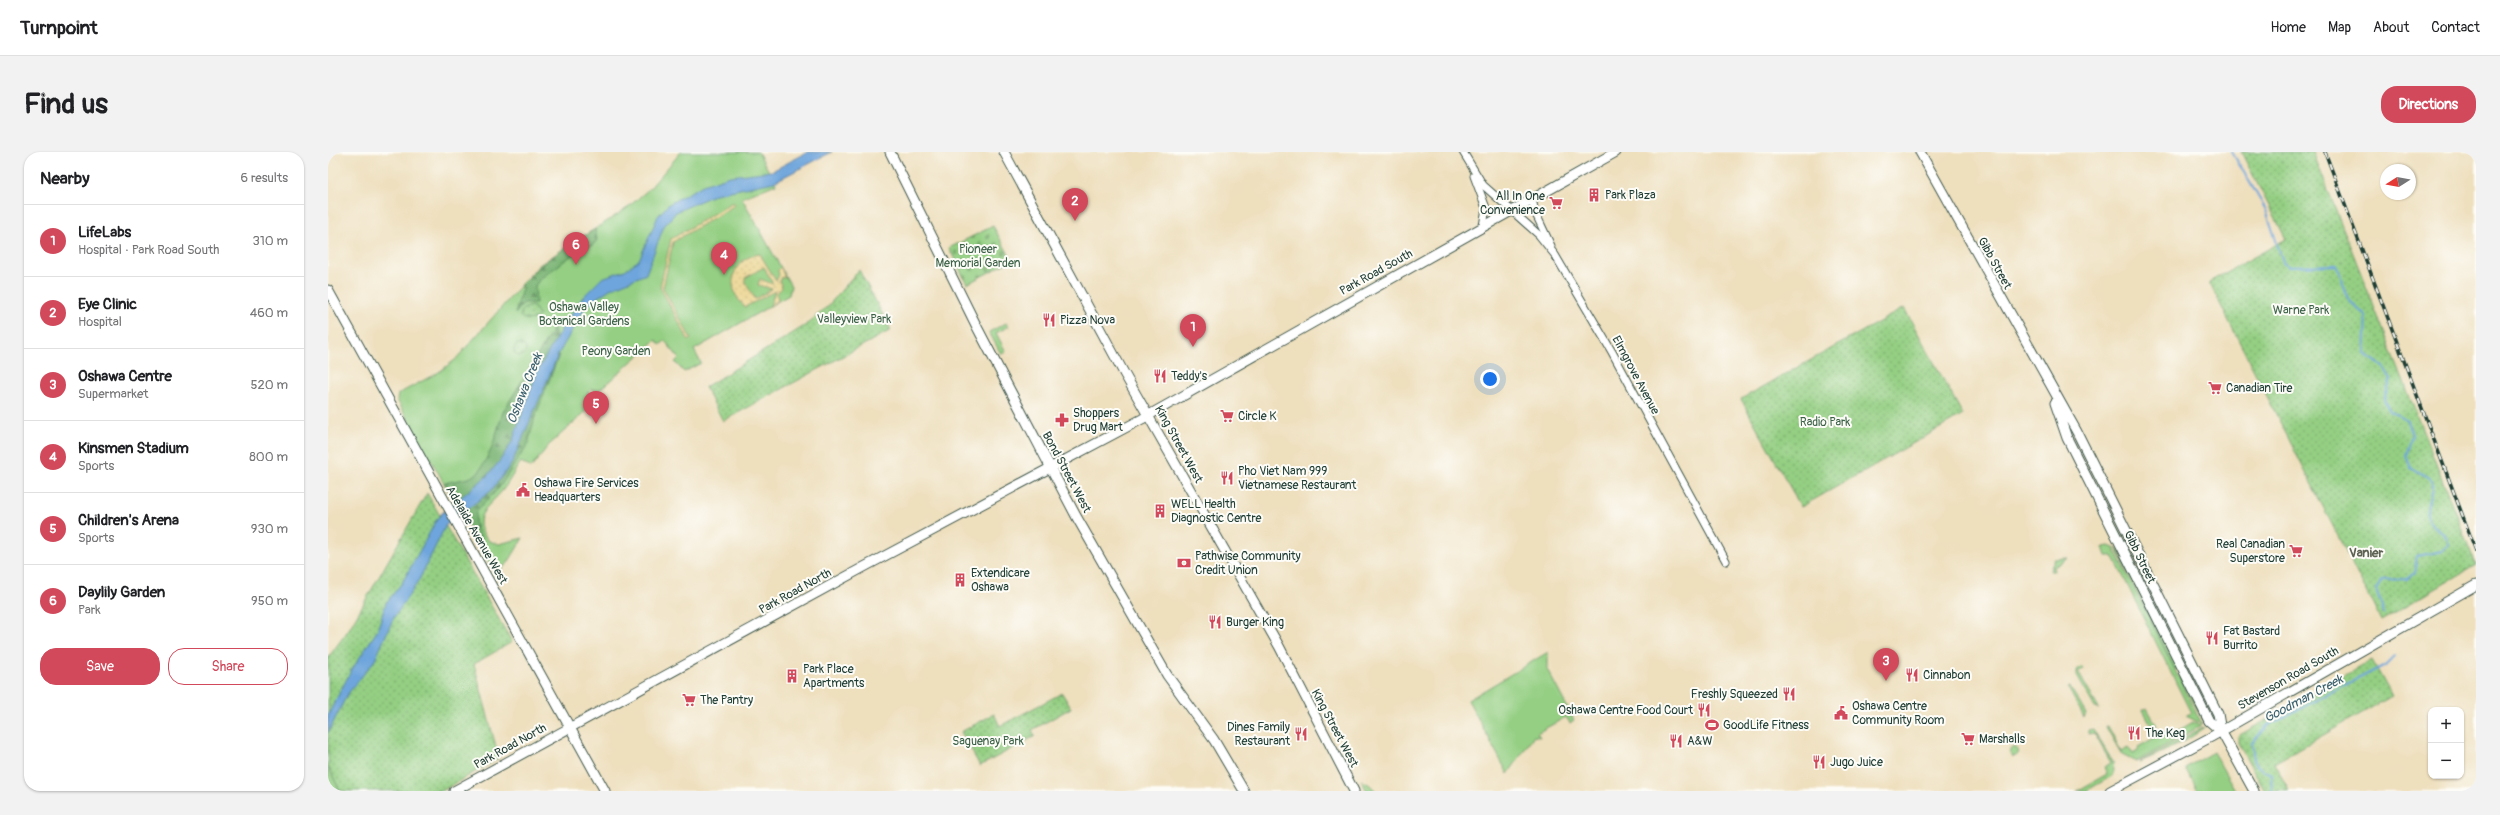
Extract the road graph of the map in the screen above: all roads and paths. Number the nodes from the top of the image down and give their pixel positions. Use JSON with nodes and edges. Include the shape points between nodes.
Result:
{"nodes":[{"id":1,"x":890,"y":152,"type":"edge"},
{"id":2,"x":1004,"y":152,"type":"edge"},
{"id":3,"x":1463,"y":152,"type":"edge"},
{"id":4,"x":1616,"y":152,"type":"edge"},
{"id":5,"x":1920,"y":152,"type":"edge"},
{"id":6,"x":1473,"y":171,"type":"junction"},
{"id":7,"x":1532,"y":199,"type":"junction"},
{"id":8,"x":1510,"y":211,"type":"junction"},
{"id":9,"x":1483,"y":226,"type":"junction"},
{"id":10,"x":1555,"y":255,"type":"junction"},
{"id":11,"x":328,"y":290,"type":"edge"},
{"id":12,"x":1149,"y":415,"type":"junction"},
{"id":13,"x":1051,"y":468,"type":"junction"},
{"id":14,"x":1726,"y":561,"type":"dead end"},
{"id":15,"x":2476,"y":584,"type":"edge"},
{"id":16,"x":570,"y":726,"type":"junction"},
{"id":17,"x":2221,"y":731,"type":"junction"},
{"id":18,"x":454,"y":791,"type":"edge"},
{"id":19,"x":605,"y":791,"type":"edge"},
{"id":20,"x":1244,"y":791,"type":"edge"},
{"id":21,"x":1354,"y":791,"type":"edge"},
{"id":22,"x":2110,"y":791,"type":"edge"},
{"id":23,"x":2254,"y":791,"type":"edge"}],
"edges":[{"from":1,"to":13,"type":"main road","name":"Bond Street West"},
{"from":2,"to":12,"type":"main road","name":"King Street West"},
{"from":3,"to":6,"type":"street"},
{"from":4,"to":7,"type":"main road","name":"Park Road South"},
{"from":5,"to":17,"type":"main road","name":"Gibb Street","via":[[2050,386],[2067,438],[2209,721]]},
{"from":6,"to":8,"type":"street","name":"Elmgrove Avenue","via":[[1489,192]]},
{"from":6,"to":9,"type":"street","via":[[1486,208]]},
{"from":7,"to":8,"type":"main road","name":"Park Road South"},
{"from":7,"to":10,"type":"street","via":[[1535,212]]},
{"from":8,"to":9,"type":"main road","name":"Park Road South"},
{"from":8,"to":10,"type":"street","name":"Elmgrove Avenue","via":[[1539,235]]},
{"from":9,"to":12,"type":"main road","name":"Park Road South"},
{"from":10,"to":14,"type":"street","name":"Elmgrove Avenue","via":[[1612,352]]},
{"from":11,"to":16,"type":"main road","name":"Adelaide Avenue West"},
{"from":12,"to":13,"type":"main road","name":"Park Road North"},
{"from":12,"to":21,"type":"main road","name":"King Street West","via":[[1279,646]]},
{"from":13,"to":16,"type":"main road","name":"Park Road North"},
{"from":13,"to":20,"type":"main road","name":"Bond Street West","via":[[1167,675],[1214,740]]},
{"from":15,"to":17,"type":"main road","name":"Stevenson Road South"},
{"from":16,"to":18,"type":"main road","name":"Park Road North"},
{"from":16,"to":19,"type":"main road","name":"Adelaide Avenue West"},
{"from":17,"to":22,"type":"main road","name":"Stevenson Road South"},
{"from":17,"to":23,"type":"main road","name":"Gibb Street"}]}
